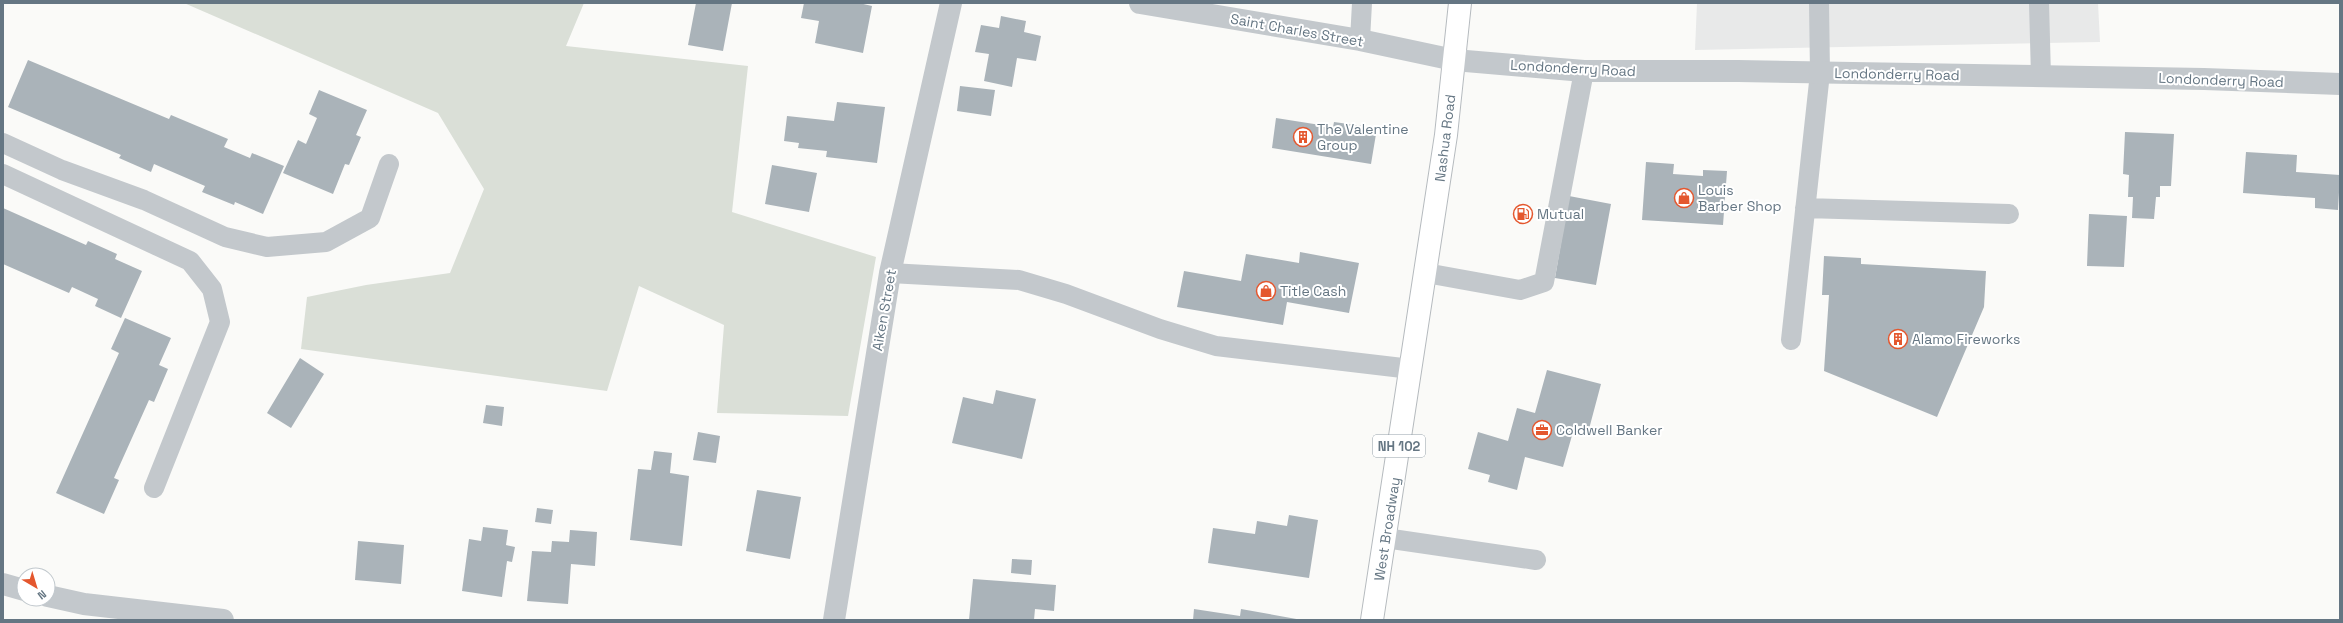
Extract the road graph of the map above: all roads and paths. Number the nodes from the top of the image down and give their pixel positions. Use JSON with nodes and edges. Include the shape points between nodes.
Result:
{"nodes":[{"id":1,"x":951,"y":3,"type":"edge"},
{"id":2,"x":1140,"y":3,"type":"edge"},
{"id":3,"x":1362,"y":3,"type":"edge"},
{"id":4,"x":1460,"y":3,"type":"edge"},
{"id":5,"x":1818,"y":3,"type":"edge"},
{"id":6,"x":2039,"y":3,"type":"edge"},
{"id":7,"x":1360,"y":40,"type":"junction"},
{"id":8,"x":1454,"y":60,"type":"junction"},
{"id":9,"x":1584,"y":71,"type":"junction"},
{"id":10,"x":1820,"y":73,"type":"junction"},
{"id":11,"x":2041,"y":77,"type":"junction"},
{"id":12,"x":2340,"y":84,"type":"edge"},
{"id":13,"x":3,"y":144,"type":"edge"},
{"id":14,"x":389,"y":164,"type":"dead end"},
{"id":15,"x":3,"y":174,"type":"edge"},
{"id":16,"x":1805,"y":208,"type":"junction"},
{"id":17,"x":2009,"y":214,"type":"dead end"},
{"id":18,"x":890,"y":273,"type":"junction"},
{"id":19,"x":1426,"y":273,"type":"junction"},
{"id":20,"x":1791,"y":340,"type":"dead end"},
{"id":21,"x":1411,"y":369,"type":"junction"},
{"id":22,"x":154,"y":488,"type":"dead end"},
{"id":23,"x":1386,"y":538,"type":"junction"},
{"id":24,"x":1536,"y":560,"type":"dead end"},
{"id":25,"x":3,"y":584,"type":"edge"},
{"id":26,"x":16,"y":588,"type":"edge"},
{"id":27,"x":56,"y":598,"type":"edge"},
{"id":28,"x":223,"y":620,"type":"edge"},
{"id":29,"x":834,"y":620,"type":"edge"},
{"id":30,"x":1372,"y":620,"type":"edge"}],
"edges":[{"from":1,"to":18,"type":"street","name":"Aiken Street"},
{"from":2,"to":7,"type":"street","name":"Saint Charles Street"},
{"from":3,"to":7,"type":"lane"},
{"from":4,"to":8,"type":"main road","name":"Nashua Road","number":"NH 102"},
{"from":5,"to":10,"type":"lane"},
{"from":6,"to":11,"type":"lane"},
{"from":7,"to":8,"type":"street","name":"Saint Charles Street"},
{"from":8,"to":9,"type":"street","name":"Londonderry Road"},
{"from":8,"to":19,"type":"main road","name":"Nashua Road","number":"NH 102"},
{"from":9,"to":10,"type":"street","name":"Londonderry Road"},
{"from":9,"to":19,"type":"lane","via":[[1544,282],[1520,290]]},
{"from":10,"to":11,"type":"street","name":"Londonderry Road"},
{"from":10,"to":16,"type":"lane"},
{"from":11,"to":12,"type":"street","name":"Londonderry Road"},
{"from":13,"to":14,"type":"lane","via":[[62,170],[144,200],[225,237],[267,247],[326,242],[370,218]]},
{"from":15,"to":22,"type":"lane","via":[[190,261],[212,289],[220,322]]},
{"from":16,"to":17,"type":"lane"},
{"from":16,"to":20,"type":"lane"},
{"from":18,"to":21,"type":"lane","via":[[1019,280],[1216,346]]},
{"from":18,"to":29,"type":"street","name":"Aiken Street"},
{"from":19,"to":21,"type":"main road","name":"West Broadway","number":"NH 102"},
{"from":21,"to":23,"type":"main road","name":"West Broadway","number":"NH 102"},
{"from":23,"to":24,"type":"lane"},
{"from":23,"to":30,"type":"main road","name":"West Broadway","number":"NH 102"},
{"from":25,"to":26,"type":"street"},
{"from":27,"to":28,"type":"street","via":[[84,604]]}]}
